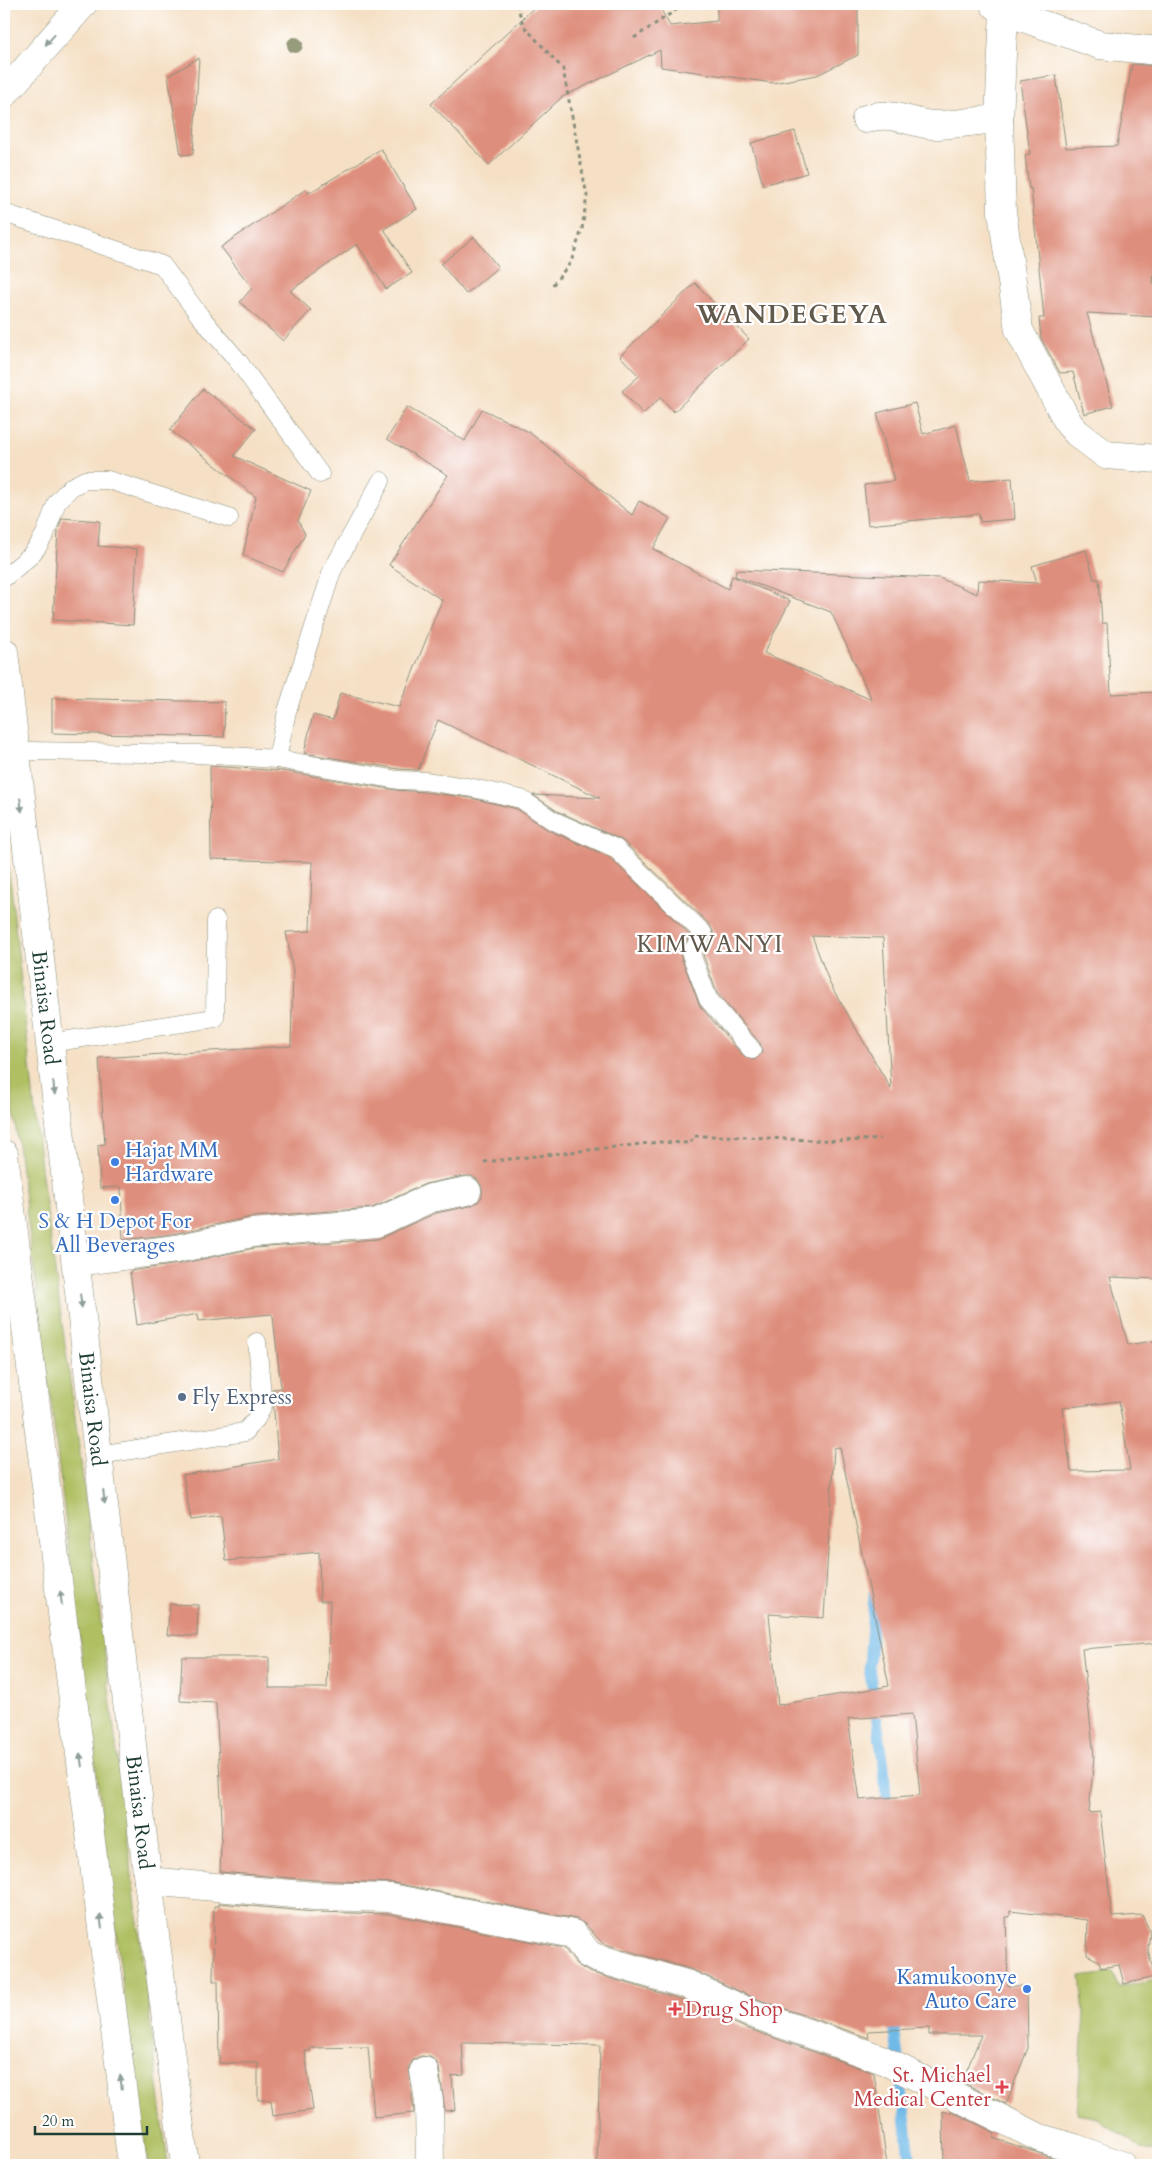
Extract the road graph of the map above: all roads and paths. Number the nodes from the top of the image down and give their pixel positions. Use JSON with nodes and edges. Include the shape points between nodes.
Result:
{"nodes":[{"id":1,"x":83,"y":4,"type":"edge"},
{"id":2,"x":517,"y":4,"type":"edge"},
{"id":3,"x":685,"y":4,"type":"edge"},
{"id":4,"x":999,"y":7,"type":"edge"},
{"id":5,"x":634,"y":38,"type":"dead end"},
{"id":6,"x":1158,"y":51,"type":"edge"},
{"id":7,"x":4,"y":94,"type":"edge"},
{"id":8,"x":866,"y":119,"type":"dead end"},
{"id":9,"x":999,"y":119,"type":"junction"},
{"id":10,"x":4,"y":213,"type":"edge"},
{"id":11,"x":551,"y":287,"type":"dead end"},
{"id":12,"x":1158,"y":459,"type":"edge"},
{"id":13,"x":320,"y":474,"type":"dead end"},
{"id":14,"x":381,"y":481,"type":"dead end"},
{"id":15,"x":228,"y":518,"type":"dead end"},
{"id":16,"x":4,"y":578,"type":"edge"},
{"id":17,"x":4,"y":652,"type":"edge"},
{"id":18,"x":15,"y":753,"type":"junction"},
{"id":19,"x":277,"y":759,"type":"junction"},
{"id":20,"x":216,"y":920,"type":"dead end"},
{"id":21,"x":49,"y":1044,"type":"junction"},
{"id":22,"x":752,"y":1050,"type":"dead end"},
{"id":23,"x":880,"y":1139,"type":"dead end"},
{"id":24,"x":4,"y":1154,"type":"edge"},
{"id":25,"x":466,"y":1191,"type":"joint"},
{"id":26,"x":10,"y":1242,"type":"edge"},
{"id":27,"x":76,"y":1262,"type":"junction"},
{"id":28,"x":257,"y":1342,"type":"dead end"},
{"id":29,"x":98,"y":1455,"type":"junction"},
{"id":30,"x":148,"y":1881,"type":"junction"},
{"id":31,"x":424,"y":2071,"type":"dead end"},
{"id":32,"x":132,"y":2165,"type":"edge"},
{"id":33,"x":185,"y":2165,"type":"edge"},
{"id":34,"x":430,"y":2165,"type":"edge"},
{"id":35,"x":1122,"y":2165,"type":"edge"}],
"edges":[{"from":1,"to":7,"type":"main road","one_way":true},
{"from":2,"to":11,"type":"path","via":[[523,25],[563,69],[587,196],[582,229],[571,262]]},
{"from":3,"to":5,"type":"path"},
{"from":4,"to":6,"type":"main road","via":[[1100,45]]},
{"from":4,"to":9,"type":"main road"},
{"from":8,"to":9,"type":"main road","via":[[874,116],[907,118],[932,125]]},
{"from":9,"to":12,"type":"main road","via":[[1002,212],[1019,330],[1077,434],[1106,455]]},
{"from":10,"to":13,"type":"lane","via":[[162,265],[238,361]]},
{"from":14,"to":19,"type":"lane","via":[[332,571],[287,712]]},
{"from":15,"to":16,"type":"lane","via":[[108,480],[85,480],[71,487],[57,502],[38,546]]},
{"from":17,"to":18,"type":"main road","name":"Binaisa Road"},
{"from":18,"to":19,"type":"lane","via":[[188,754]]},
{"from":18,"to":21,"type":"main road","name":"Binaisa Road","one_way":true},
{"from":19,"to":22,"type":"lane","via":[[398,780],[473,788],[521,799],[552,820],[615,848],[703,933],[691,954],[708,999]]},
{"from":20,"to":21,"type":"lane","via":[[214,1018]]},
{"from":21,"to":27,"type":"main road","name":"Binaisa Road","one_way":true},
{"from":23,"to":25,"type":"path","via":[[694,1136],[690,1143],[658,1142],[475,1162],[466,1174]]},
{"from":24,"to":26,"type":"main road"},
{"from":25,"to":27,"type":"main road","via":[[431,1198],[376,1223],[252,1233],[176,1249]]},
{"from":32,"to":26,"type":"main road","one_way":true},
{"from":27,"to":29,"type":"main road","name":"Binaisa Road","one_way":true},
{"from":28,"to":29,"type":"lane","via":[[262,1405],[245,1432]]},
{"from":29,"to":30,"type":"main road","name":"Binaisa Road","one_way":true},
{"from":30,"to":33,"type":"main road","name":"Binaisa Road"},
{"from":30,"to":35,"type":"main road","via":[[314,1896],[391,1898],[573,1934],[588,1954],[596,1958],[689,1985],[748,2012],[881,2059],[1040,2138]]},
{"from":31,"to":34,"type":"main road","via":[[429,2101]]}]}
